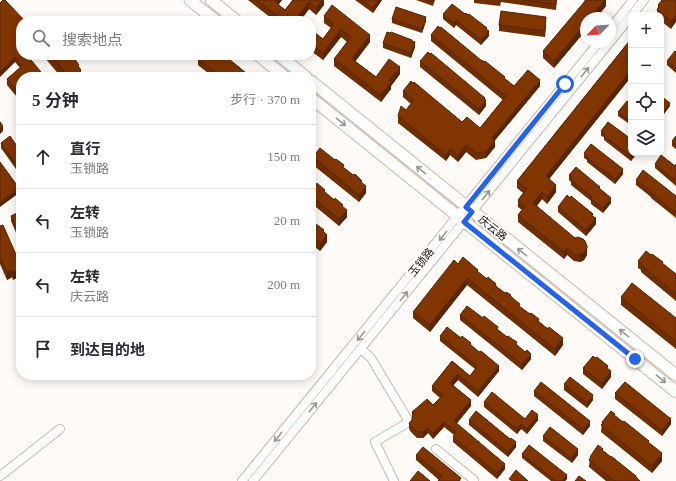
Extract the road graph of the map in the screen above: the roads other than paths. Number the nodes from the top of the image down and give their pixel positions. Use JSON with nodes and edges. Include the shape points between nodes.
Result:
{"nodes":[{"id":1,"x":190,"y":0,"type":"edge"},
{"id":2,"x":211,"y":0,"type":"edge"},
{"id":3,"x":633,"y":0,"type":"edge"},
{"id":4,"x":644,"y":0,"type":"edge"},
{"id":5,"x":634,"y":12,"type":"edge"},
{"id":6,"x":210,"y":16,"type":"edge"},
{"id":7,"x":231,"y":16,"type":"edge"},
{"id":8,"x":628,"y":19,"type":"edge"},
{"id":9,"x":616,"y":21,"type":"edge"},
{"id":10,"x":616,"y":34,"type":"edge"},
{"id":11,"x":594,"y":48,"type":"edge"},
{"id":12,"x":605,"y":48,"type":"edge"},
{"id":13,"x":264,"y":60,"type":"edge"},
{"id":14,"x":285,"y":60,"type":"edge"},
{"id":15,"x":280,"y":72,"type":"edge"},
{"id":16,"x":300,"y":72,"type":"edge"},
{"id":17,"x":316,"y":85,"type":"edge"},
{"id":18,"x":316,"y":102,"type":"edge"},
{"id":19,"x":469,"y":209,"type":"junction"},
{"id":20,"x":461,"y":219,"type":"junction"},
{"id":21,"x":361,"y":349,"type":"junction"},
{"id":22,"x":676,"y":374,"type":"edge"},
{"id":23,"x":676,"y":392,"type":"edge"},
{"id":24,"x":60,"y":430,"type":"dead end"},
{"id":25,"x":436,"y":449,"type":"dead end"},
{"id":26,"x":0,"y":476,"type":"edge"},
{"id":27,"x":242,"y":481,"type":"edge"},
{"id":28,"x":253,"y":481,"type":"edge"},
{"id":29,"x":394,"y":481,"type":"edge"},
{"id":30,"x":473,"y":481,"type":"edge"}],
"edges":[{"from":1,"to":6,"type":"main road"},
{"from":2,"to":7,"type":"main road"},
{"from":3,"to":9,"type":"street"},
{"from":4,"to":5,"type":"street","name":"玉锁路"},
{"from":8,"to":10,"type":"street","name":"玉锁路"},
{"from":11,"to":19,"type":"street","name":"玉锁路"},
{"from":19,"to":12,"type":"street","name":"玉锁路","one_way":true},
{"from":13,"to":15,"type":"main road"},
{"from":14,"to":16,"type":"main road"},
{"from":19,"to":17,"type":"main road","name":"庆云路","one_way":true},
{"from":18,"to":20,"type":"main road","name":"庆云路","one_way":true},
{"from":19,"to":20,"type":"street","name":"玉锁路"},
{"from":22,"to":19,"type":"main road","name":"庆云路","one_way":true},
{"from":21,"to":20,"type":"street","name":"玉锁路","one_way":true},
{"from":20,"to":23,"type":"main road","name":"庆云路","one_way":true},
{"from":20,"to":27,"type":"street","name":"玉锁路","one_way":true},
{"from":28,"to":21,"type":"street","name":"玉锁路","one_way":true},
{"from":21,"to":29,"type":"street","via":[[371,358],[407,418],[407,423],[374,442]]},
{"from":24,"to":26,"type":"street"},
{"from":25,"to":30,"type":"street"}]}
